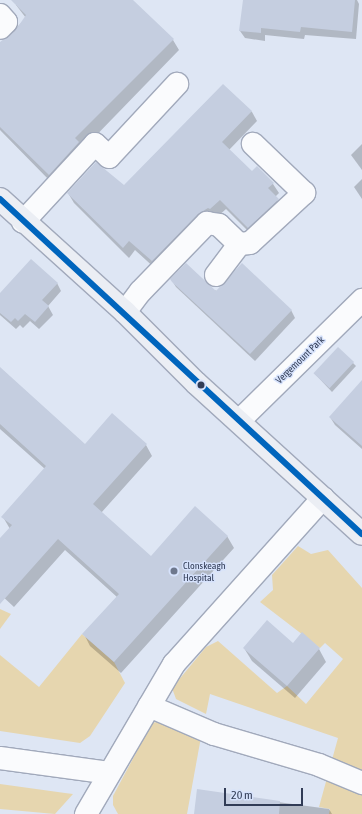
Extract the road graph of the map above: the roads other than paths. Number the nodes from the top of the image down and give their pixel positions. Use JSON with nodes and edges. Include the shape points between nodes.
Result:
{"nodes":[{"id":1,"x":0,"y":15,"type":"edge"},
{"id":2,"x":0,"y":28,"type":"edge"},
{"id":3,"x":177,"y":84,"type":"dead end"},
{"id":4,"x":253,"y":144,"type":"dead end"},
{"id":5,"x":0,"y":199,"type":"edge"},
{"id":6,"x":23,"y":222,"type":"junction"},
{"id":7,"x":239,"y":244,"type":"junction"},
{"id":8,"x":216,"y":275,"type":"dead end"},
{"id":9,"x":362,"y":300,"type":"edge"},
{"id":10,"x":125,"y":312,"type":"junction"},
{"id":11,"x":239,"y":421,"type":"junction"},
{"id":12,"x":323,"y":498,"type":"junction"},
{"id":13,"x":362,"y":534,"type":"edge"},
{"id":14,"x":149,"y":706,"type":"junction"},
{"id":15,"x":0,"y":758,"type":"edge"},
{"id":16,"x":108,"y":773,"type":"junction"},
{"id":17,"x":362,"y":783,"type":"edge"},
{"id":18,"x":86,"y":814,"type":"edge"}],
"edges":[{"from":1,"to":2,"type":"street","via":[[6,22]]},
{"from":3,"to":6,"type":"street","via":[[109,158],[95,144]]},
{"from":4,"to":7,"type":"street","via":[[304,193],[250,243]]},
{"from":5,"to":6,"type":"main road"},
{"from":6,"to":10,"type":"main road"},
{"from":7,"to":8,"type":"street"},
{"from":7,"to":10,"type":"street","via":[[219,225],[207,223],[141,291]]},
{"from":9,"to":11,"type":"street","name":"Vergemount Park"},
{"from":10,"to":11,"type":"main road","via":[[196,383]]},
{"from":11,"to":12,"type":"main road"},
{"from":12,"to":13,"type":"main road"},
{"from":12,"to":14,"type":"street","via":[[174,664]]},
{"from":14,"to":16,"type":"street"},
{"from":14,"to":17,"type":"street","via":[[214,734],[319,765]]},
{"from":15,"to":16,"type":"street"},
{"from":16,"to":18,"type":"street"}]}
